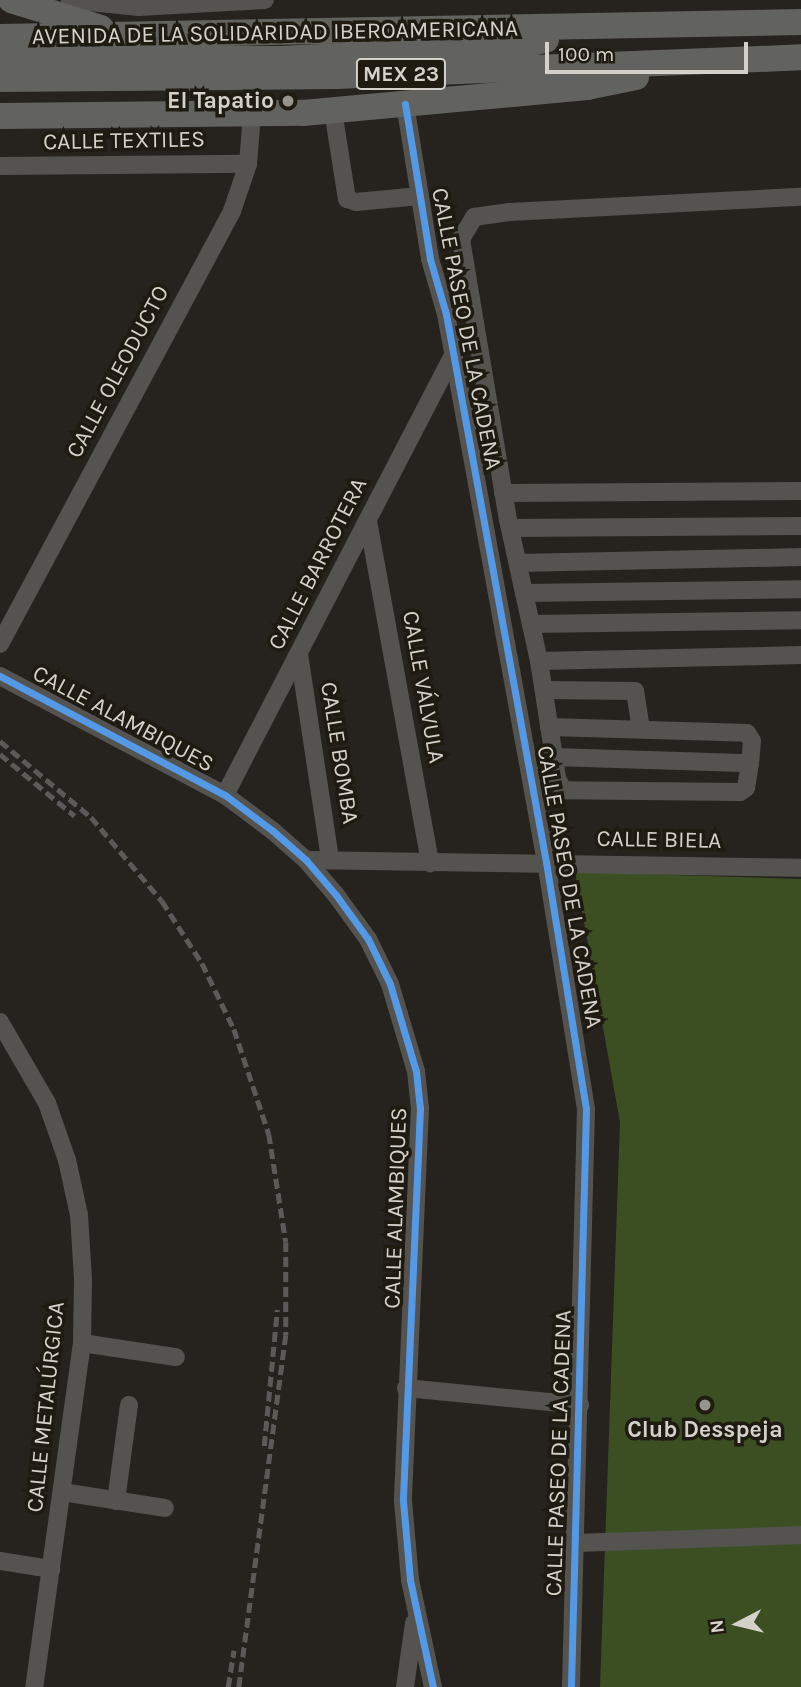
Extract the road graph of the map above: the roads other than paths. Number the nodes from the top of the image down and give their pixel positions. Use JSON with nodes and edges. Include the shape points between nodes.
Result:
{"nodes":[{"id":1,"x":11,"y":0,"type":"edge"},
{"id":2,"x":70,"y":0,"type":"edge"},
{"id":3,"x":139,"y":0,"type":"edge"},
{"id":4,"x":265,"y":0,"type":"edge"},
{"id":5,"x":101,"y":2,"type":"junction"},
{"id":6,"x":801,"y":22,"type":"edge"},
{"id":7,"x":0,"y":37,"type":"edge"},
{"id":8,"x":130,"y":46,"type":"junction"},
{"id":9,"x":801,"y":57,"type":"edge"},
{"id":10,"x":714,"y":61,"type":"junction"},
{"id":11,"x":4,"y":72,"type":"edge"},
{"id":12,"x":405,"y":104,"type":"junction"},
{"id":13,"x":333,"y":111,"type":"junction"},
{"id":14,"x":252,"y":113,"type":"junction"},
{"id":15,"x":174,"y":114,"type":"junction"},
{"id":16,"x":0,"y":116,"type":"edge"},
{"id":17,"x":248,"y":164,"type":"junction"},
{"id":18,"x":0,"y":166,"type":"edge"},
{"id":19,"x":419,"y":196,"type":"junction"},
{"id":20,"x":801,"y":197,"type":"edge"},
{"id":21,"x":453,"y":356,"type":"junction"},
{"id":22,"x":801,"y":491,"type":"edge"},
{"id":23,"x":503,"y":493,"type":"junction"},
{"id":24,"x":368,"y":521,"type":"junction"},
{"id":25,"x":801,"y":526,"type":"edge"},
{"id":26,"x":510,"y":528,"type":"junction"},
{"id":27,"x":801,"y":557,"type":"edge"},
{"id":28,"x":518,"y":563,"type":"junction"},
{"id":29,"x":801,"y":589,"type":"edge"},
{"id":30,"x":524,"y":593,"type":"junction"},
{"id":31,"x":801,"y":620,"type":"edge"},
{"id":32,"x":531,"y":624,"type":"junction"},
{"id":33,"x":0,"y":644,"type":"edge"},
{"id":34,"x":299,"y":653,"type":"junction"},
{"id":35,"x":801,"y":655,"type":"edge"},
{"id":36,"x":539,"y":661,"type":"junction"},
{"id":37,"x":0,"y":676,"type":"edge"},
{"id":38,"x":544,"y":690,"type":"junction"},
{"id":39,"x":549,"y":727,"type":"junction"},
{"id":40,"x":640,"y":729,"type":"junction"},
{"id":41,"x":554,"y":757,"type":"junction"},
{"id":42,"x":750,"y":763,"type":"junction"},
{"id":43,"x":225,"y":795,"type":"junction"},
{"id":44,"x":306,"y":860,"type":"junction"},
{"id":45,"x":330,"y":860,"type":"junction"},
{"id":46,"x":546,"y":862,"type":"junction"},
{"id":47,"x":430,"y":863,"type":"junction"},
{"id":48,"x":801,"y":868,"type":"edge"},
{"id":49,"x":0,"y":1022,"type":"edge"},
{"id":50,"x":82,"y":1343,"type":"junction"},
{"id":51,"x":176,"y":1357,"type":"dead end"},
{"id":52,"x":406,"y":1388,"type":"junction"},
{"id":53,"x":129,"y":1405,"type":"dead end"},
{"id":54,"x":580,"y":1405,"type":"junction"},
{"id":55,"x":62,"y":1492,"type":"junction"},
{"id":56,"x":116,"y":1501,"type":"junction"},
{"id":57,"x":165,"y":1508,"type":"dead end"},
{"id":58,"x":801,"y":1535,"type":"edge"},
{"id":59,"x":576,"y":1542,"type":"junction"},
{"id":60,"x":0,"y":1561,"type":"edge"},
{"id":61,"x":51,"y":1569,"type":"junction"},
{"id":62,"x":416,"y":1609,"type":"junction"},
{"id":63,"x":34,"y":1687,"type":"edge"},
{"id":64,"x":405,"y":1687,"type":"edge"},
{"id":65,"x":433,"y":1687,"type":"edge"},
{"id":66,"x":571,"y":1687,"type":"edge"}],
"edges":[{"from":1,"to":8,"type":"highway"},
{"from":2,"to":5,"type":"street"},
{"from":3,"to":5,"type":"street"},
{"from":4,"to":5,"type":"street","via":[[139,7]]},
{"from":6,"to":8,"type":"highway","via":[[579,28],[510,48],[279,59]]},
{"from":7,"to":8,"type":"highway","name":"AVENIDA DE LA SOLIDARIDAD IBEROAMERICANA"},
{"from":8,"to":11,"type":"highway"},
{"from":9,"to":10,"type":"highway","name":"AVENIDA DE LA SOLIDARIDAD IBEROAMERICANA","number":"MEX 23"},
{"from":10,"to":11,"type":"highway","name":"AVENIDA DE LA SOLIDARIDAD IBEROAMERICANA","number":"MEX 23","via":[[335,76]]},
{"from":10,"to":12,"type":"highway","via":[[587,87]]},
{"from":11,"to":15,"type":"highway","via":[[88,99]]},
{"from":12,"to":13,"type":"highway"},
{"from":12,"to":19,"type":"street","name":"CALLE PASEO DE LA CADENA"},
{"from":13,"to":14,"type":"highway"},
{"from":13,"to":19,"type":"street","via":[[347,199]]},
{"from":14,"to":15,"type":"highway"},
{"from":14,"to":17,"type":"street","name":"CALLE OLEODUCTO"},
{"from":15,"to":16,"type":"highway"},
{"from":17,"to":18,"type":"street","name":"CALLE TEXTILES"},
{"from":17,"to":33,"type":"street","name":"CALLE OLEODUCTO","via":[[232,211]]},
{"from":19,"to":21,"type":"street","name":"CALLE PASEO DE LA CADENA"},
{"from":20,"to":23,"type":"street","via":[[474,217],[461,239],[461,254]]},
{"from":21,"to":24,"type":"street","name":"CALLE BARROTERA"},
{"from":21,"to":46,"type":"street","name":"CALLE PASEO DE LA CADENA"},
{"from":22,"to":23,"type":"street"},
{"from":23,"to":26,"type":"street"},
{"from":24,"to":34,"type":"street","name":"CALLE BARROTERA"},
{"from":24,"to":47,"type":"street","name":"CALLE VÁLVULA"},
{"from":25,"to":26,"type":"street"},
{"from":26,"to":28,"type":"street"},
{"from":27,"to":28,"type":"street"},
{"from":28,"to":30,"type":"street"},
{"from":29,"to":30,"type":"street"},
{"from":30,"to":32,"type":"street"},
{"from":31,"to":32,"type":"street"},
{"from":32,"to":36,"type":"street"},
{"from":34,"to":43,"type":"street","name":"CALLE BARROTERA"},
{"from":34,"to":45,"type":"street","name":"CALLE BOMBA"},
{"from":35,"to":36,"type":"street"},
{"from":36,"to":38,"type":"street"},
{"from":37,"to":43,"type":"street","name":"CALLE ALAMBIQUES"},
{"from":38,"to":39,"type":"street"},
{"from":38,"to":40,"type":"street","via":[[635,691]]},
{"from":39,"to":40,"type":"street"},
{"from":39,"to":41,"type":"street"},
{"from":40,"to":42,"type":"street","via":[[747,733],[752,741]]},
{"from":41,"to":42,"type":"street"},
{"from":41,"to":42,"type":"street","via":[[563,790],[740,792],[746,788]]},
{"from":43,"to":44,"type":"street","name":"CALLE ALAMBIQUES"},
{"from":44,"to":45,"type":"street","name":"CALLE BIELA"},
{"from":44,"to":52,"type":"street","name":"CALLE ALAMBIQUES","via":[[368,939],[390,984],[416,1071],[422,1138]]},
{"from":45,"to":47,"type":"street","name":"CALLE BIELA"},
{"from":46,"to":47,"type":"street","name":"CALLE BIELA"},
{"from":46,"to":48,"type":"street","name":"CALLE BIELA"},
{"from":46,"to":54,"type":"street","name":"CALLE PASEO DE LA CADENA","via":[[586,1109]]},
{"from":49,"to":50,"type":"street","name":"CALLE METALÚRGICA","via":[[47,1103],[67,1160],[79,1215]]},
{"from":50,"to":51,"type":"street"},
{"from":50,"to":55,"type":"street","name":"CALLE METALÚRGICA"},
{"from":52,"to":54,"type":"street"},
{"from":52,"to":62,"type":"street","name":"CALLE ALAMBIQUES","via":[[403,1501]]},
{"from":53,"to":56,"type":"street"},
{"from":54,"to":59,"type":"street","name":"CALLE PASEO DE LA CADENA"},
{"from":55,"to":56,"type":"street"},
{"from":55,"to":61,"type":"street","name":"CALLE METALÚRGICA"},
{"from":56,"to":57,"type":"street"},
{"from":58,"to":59,"type":"street"},
{"from":59,"to":66,"type":"street","name":"CALLE PASEO DE LA CADENA"},
{"from":60,"to":61,"type":"street"},
{"from":61,"to":63,"type":"street","name":"CALLE METALÚRGICA"},
{"from":62,"to":64,"type":"street"},
{"from":62,"to":65,"type":"street"}]}
